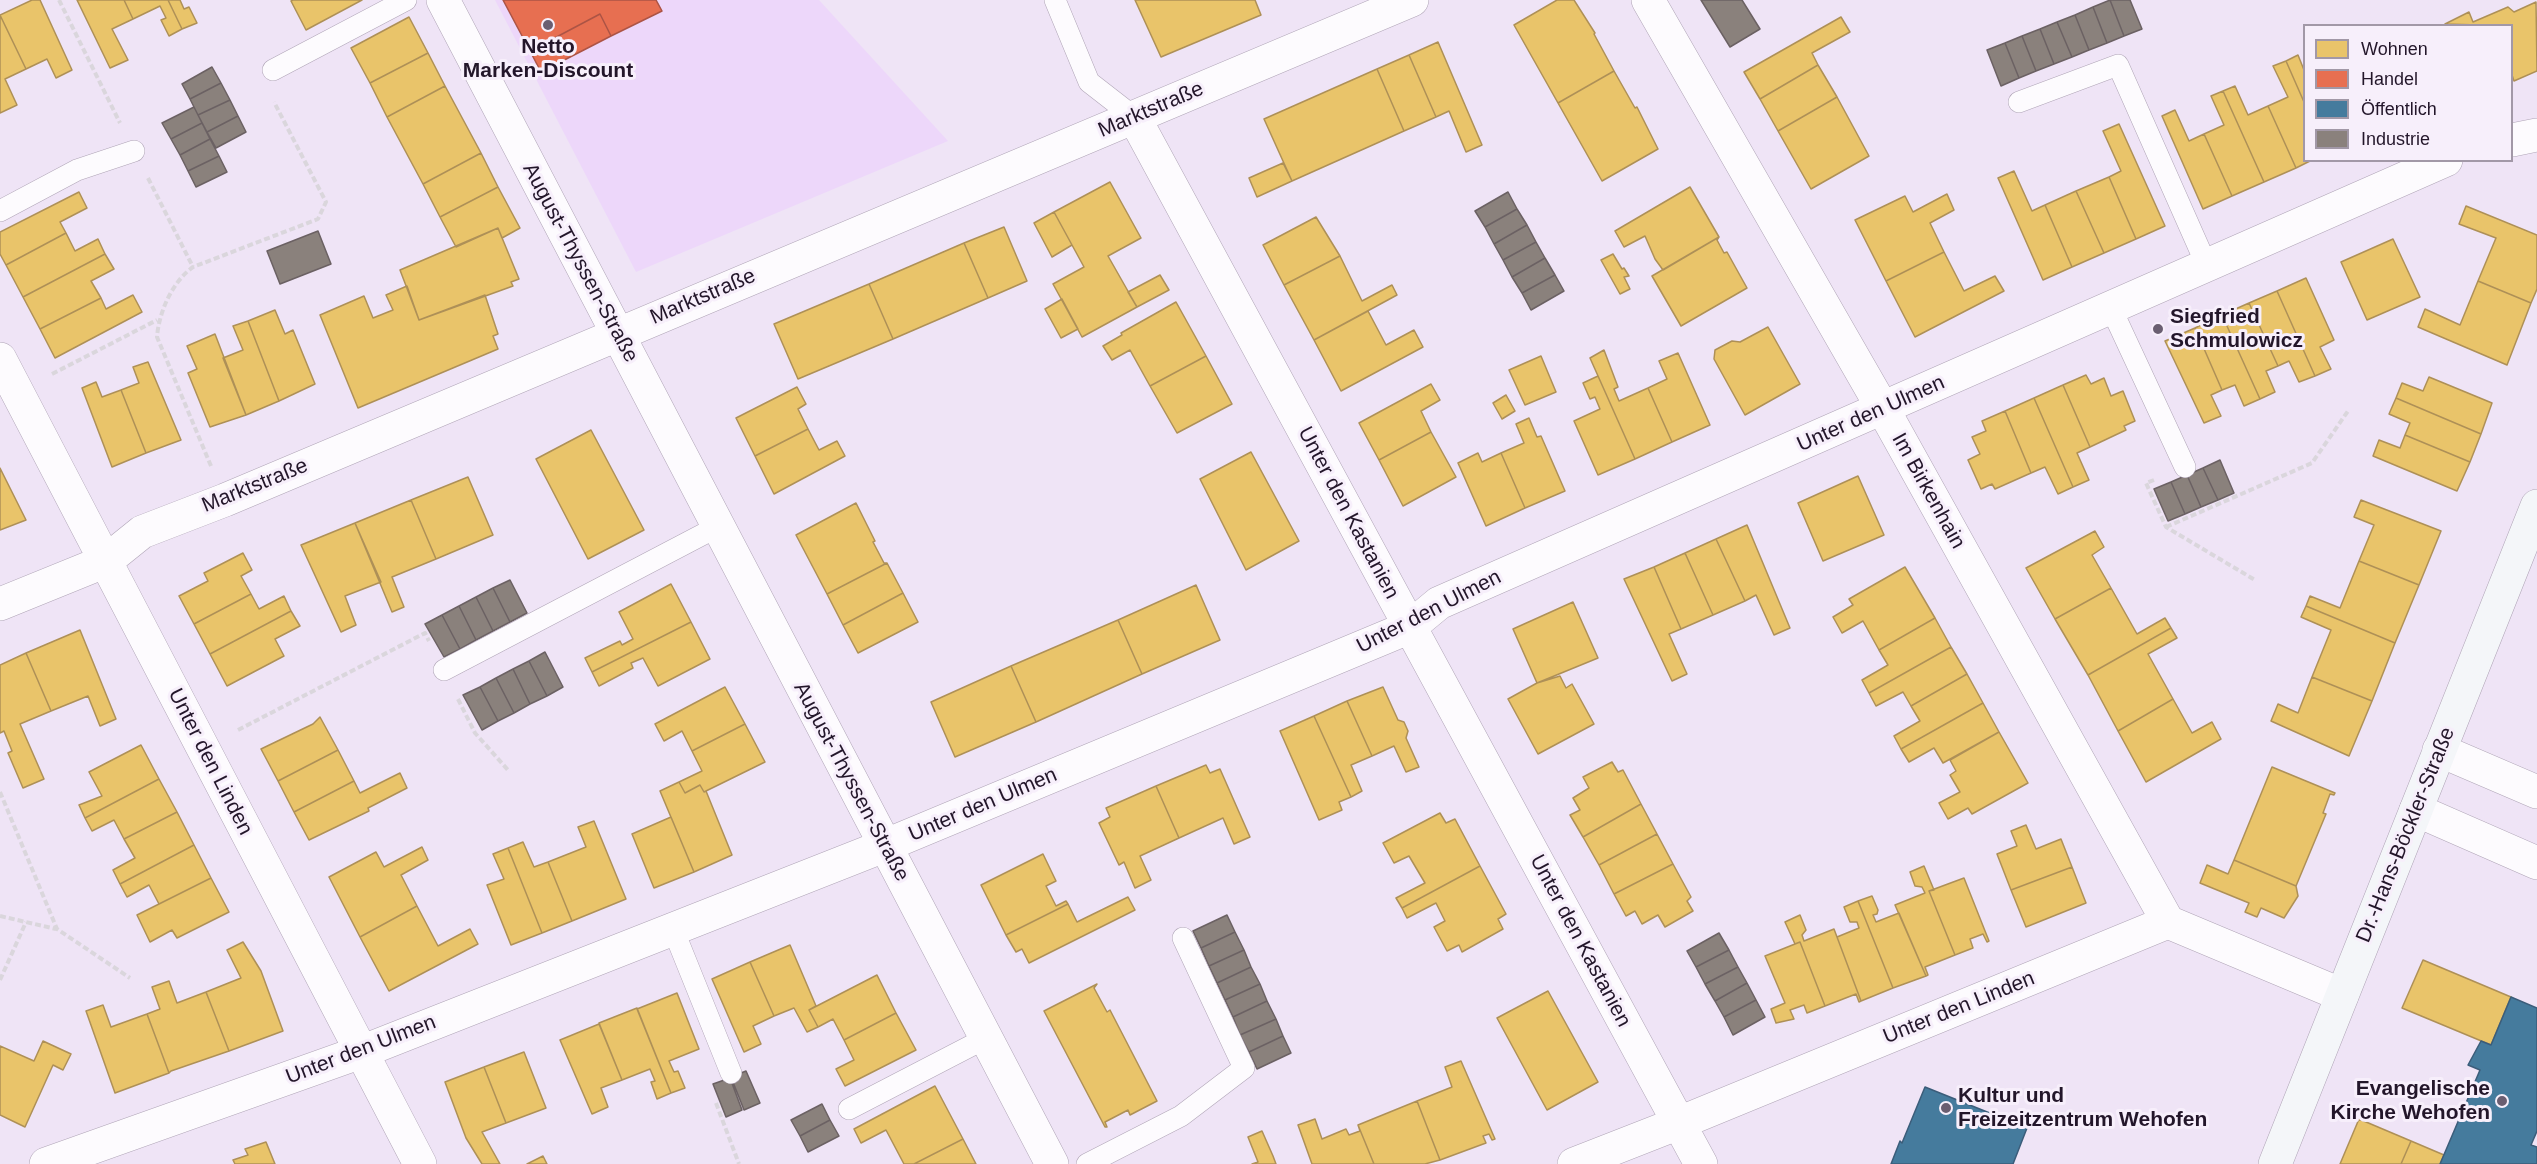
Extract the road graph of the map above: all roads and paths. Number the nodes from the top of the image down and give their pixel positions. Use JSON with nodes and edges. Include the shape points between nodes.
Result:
{"nodes":[{"id":1,"x":406,"y":0,"type":"edge"},
{"id":2,"x":442,"y":0,"type":"edge"},
{"id":3,"x":1055,"y":0,"type":"edge"},
{"id":4,"x":1412,"y":0,"type":"edge"},
{"id":5,"x":1648,"y":0,"type":"edge"},
{"id":6,"x":273,"y":70,"type":"joint"},
{"id":7,"x":2019,"y":102,"type":"dead end"},
{"id":8,"x":1134,"y":117,"type":"junction"},
{"id":9,"x":2537,"y":135,"type":"edge"},
{"id":10,"x":2513,"y":140,"type":"edge"},
{"id":11,"x":134,"y":151,"type":"dead end"},
{"id":12,"x":2441,"y":162,"type":"edge"},
{"id":13,"x":0,"y":211,"type":"edge"},
{"id":14,"x":2207,"y":266,"type":"junction"},
{"id":15,"x":2111,"y":308,"type":"junction"},
{"id":16,"x":158,"y":320,"type":"junction"},
{"id":17,"x":616,"y":334,"type":"junction"},
{"id":18,"x":0,"y":359,"type":"edge"},
{"id":19,"x":17,"y":391,"type":"junction"},
{"id":20,"x":1883,"y":409,"type":"junction"},
{"id":21,"x":2348,"y":411,"type":"dead end"},
{"id":22,"x":2185,"y":467,"type":"joint"},
{"id":23,"x":225,"y":500,"type":"junction"},
{"id":24,"x":2537,"y":506,"type":"edge"},
{"id":25,"x":717,"y":527,"type":"junction"},
{"id":26,"x":2166,"y":528,"type":"junction"},
{"id":27,"x":106,"y":561,"type":"junction"},
{"id":28,"x":2255,"y":580,"type":"dead end"},
{"id":29,"x":0,"y":604,"type":"edge"},
{"id":30,"x":1410,"y":627,"type":"junction"},
{"id":31,"x":444,"y":670,"type":"junction"},
{"id":32,"x":203,"y":748,"type":"junction"},
{"id":33,"x":2439,"y":750,"type":"junction"},
{"id":34,"x":508,"y":770,"type":"dead end"},
{"id":35,"x":0,"y":792,"type":"edge"},
{"id":36,"x":2537,"y":792,"type":"edge"},
{"id":37,"x":2416,"y":810,"type":"junction"},
{"id":38,"x":884,"y":846,"type":"junction"},
{"id":39,"x":2537,"y":862,"type":"edge"},
{"id":40,"x":0,"y":916,"type":"edge"},
{"id":41,"x":26,"y":922,"type":"junction"},
{"id":42,"x":2168,"y":922,"type":"junction"},
{"id":43,"x":57,"y":929,"type":"junction"},
{"id":44,"x":673,"y":929,"type":"junction"},
{"id":45,"x":1183,"y":938,"type":"dead end"},
{"id":46,"x":130,"y":978,"type":"dead end"},
{"id":47,"x":0,"y":981,"type":"edge"},
{"id":48,"x":2342,"y":995,"type":"junction"},
{"id":49,"x":986,"y":1038,"type":"junction"},
{"id":50,"x":361,"y":1052,"type":"junction"},
{"id":51,"x":730,"y":1073,"type":"joint"},
{"id":52,"x":849,"y":1109,"type":"dead end"},
{"id":53,"x":1679,"y":1124,"type":"junction"},
{"id":54,"x":46,"y":1164,"type":"edge"},
{"id":55,"x":420,"y":1164,"type":"edge"},
{"id":56,"x":739,"y":1164,"type":"edge"},
{"id":57,"x":1052,"y":1164,"type":"edge"},
{"id":58,"x":1087,"y":1164,"type":"edge"},
{"id":59,"x":1574,"y":1164,"type":"edge"},
{"id":60,"x":1701,"y":1164,"type":"edge"},
{"id":61,"x":2275,"y":1164,"type":"edge"}],
"edges":[{"from":1,"to":6,"type":"lane"},
{"from":2,"to":17,"type":"street","name":"August-Thyssen-Straße"},
{"from":3,"to":8,"type":"lane","name":"Unter den Kastanien","via":[[1089,82]]},
{"from":4,"to":8,"type":"street","name":"Marktstraße"},
{"from":5,"to":20,"type":"street","name":"Im Birkenhain"},
{"from":6,"to":16,"type":"path","via":[[268,91],[326,202],[318,219],[193,267],[180,276]]},
{"from":7,"to":14,"type":"lane","via":[[2118,65]]},
{"from":8,"to":17,"type":"street","name":"Marktstraße"},
{"from":8,"to":30,"type":"street","name":"Unter den Kastanien"},
{"from":9,"to":10,"type":"street"},
{"from":11,"to":13,"type":"lane","via":[[77,170]]},
{"from":12,"to":14,"type":"street","name":"Unter den Ulmen"},
{"from":14,"to":15,"type":"street","name":"Unter den Ulmen"},
{"from":15,"to":20,"type":"street","name":"Unter den Ulmen"},
{"from":15,"to":22,"type":"lane"},
{"from":16,"to":19,"type":"path"},
{"from":16,"to":23,"type":"path","via":[[157,337]]},
{"from":17,"to":23,"type":"street","name":"Marktstraße"},
{"from":17,"to":25,"type":"street","name":"August-Thyssen-Straße"},
{"from":18,"to":19,"type":"street","name":"Unter den Linden"},
{"from":19,"to":27,"type":"street","name":"Unter den Linden"},
{"from":20,"to":30,"type":"street","name":"Unter den Ulmen","via":[[1439,603]]},
{"from":20,"to":42,"type":"street","name":"Im Birkenhain"},
{"from":21,"to":26,"type":"path","via":[[2312,463]]},
{"from":22,"to":26,"type":"path","via":[[2146,483]]},
{"from":23,"to":27,"type":"street","name":"Marktstraße","via":[[142,532]]},
{"from":24,"to":33,"type":"main road","name":"Dr.-Hans-Böckler-Straße"},
{"from":25,"to":31,"type":"lane"},
{"from":25,"to":38,"type":"street","name":"August-Thyssen-Straße"},
{"from":26,"to":28,"type":"path"},
{"from":27,"to":29,"type":"street","name":"Marktstraße"},
{"from":27,"to":32,"type":"street","name":"Unter den Linden"},
{"from":30,"to":38,"type":"street","name":"Unter den Ulmen"},
{"from":30,"to":53,"type":"street","name":"Unter den Kastanien"},
{"from":31,"to":32,"type":"path","via":[[425,633]]},
{"from":31,"to":34,"type":"path","via":[[475,733]]},
{"from":32,"to":50,"type":"street","name":"Unter den Linden"},
{"from":33,"to":36,"type":"street"},
{"from":33,"to":37,"type":"main road","name":"Dr.-Hans-Böckler-Straße"},
{"from":35,"to":43,"type":"path"},
{"from":37,"to":39,"type":"street"},
{"from":37,"to":48,"type":"main road","name":"Dr.-Hans-Böckler-Straße"},
{"from":38,"to":44,"type":"street","name":"Unter den Ulmen"},
{"from":38,"to":49,"type":"street","name":"August-Thyssen-Straße"},
{"from":40,"to":41,"type":"path"},
{"from":41,"to":43,"type":"path"},
{"from":41,"to":47,"type":"path"},
{"from":42,"to":48,"type":"street"},
{"from":42,"to":53,"type":"street","name":"Unter den Linden"},
{"from":43,"to":46,"type":"path"},
{"from":44,"to":50,"type":"street","name":"Unter den Ulmen"},
{"from":44,"to":51,"type":"lane"},
{"from":45,"to":58,"type":"lane","via":[[1244,1068],[1181,1116]]},
{"from":48,"to":61,"type":"main road","name":"Dr.-Hans-Böckler-Straße"},
{"from":49,"to":52,"type":"lane"},
{"from":49,"to":57,"type":"street","name":"August-Thyssen-Straße"},
{"from":50,"to":54,"type":"street","name":"Unter den Ulmen"},
{"from":50,"to":55,"type":"street","name":"Unter den Linden"},
{"from":51,"to":56,"type":"path","via":[[708,1082]]},
{"from":53,"to":59,"type":"street","name":"Unter den Linden"},
{"from":53,"to":60,"type":"street","name":"Unter den Kastanien"}]}
